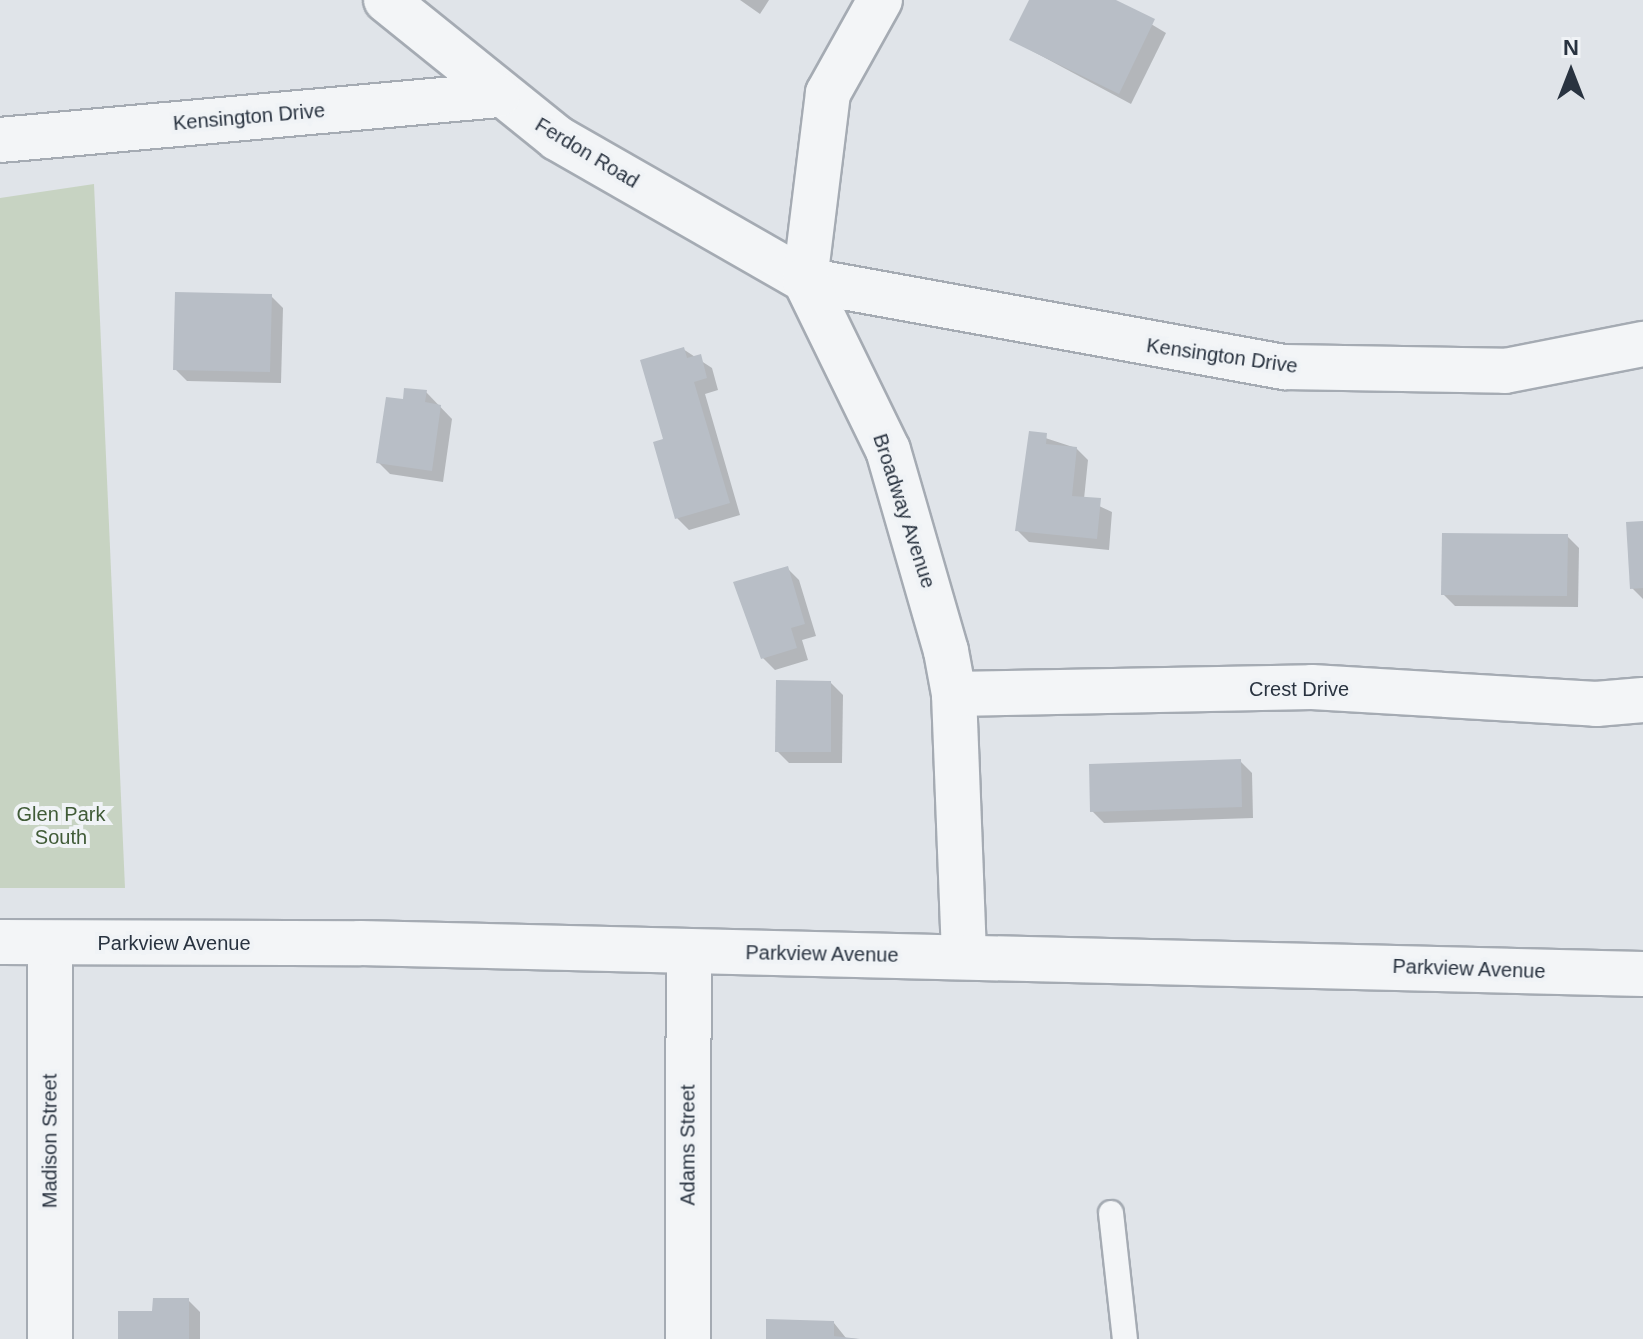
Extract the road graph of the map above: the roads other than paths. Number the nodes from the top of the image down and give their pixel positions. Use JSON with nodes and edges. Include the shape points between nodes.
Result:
{"nodes":[{"id":1,"x":386,"y":0,"type":"edge"},
{"id":2,"x":880,"y":0,"type":"edge"},
{"id":3,"x":498,"y":95,"type":"junction"},
{"id":4,"x":0,"y":140,"type":"edge"},
{"id":5,"x":805,"y":280,"type":"junction"},
{"id":6,"x":1643,"y":344,"type":"edge"},
{"id":7,"x":954,"y":694,"type":"junction"},
{"id":8,"x":1643,"y":700,"type":"edge"},
{"id":9,"x":0,"y":942,"type":"edge"},
{"id":10,"x":50,"y":943,"type":"junction"},
{"id":11,"x":689,"y":952,"type":"junction"},
{"id":12,"x":964,"y":956,"type":"junction"},
{"id":13,"x":1643,"y":974,"type":"edge"},
{"id":14,"x":1111,"y":1213,"type":"dead end"},
{"id":15,"x":50,"y":1339,"type":"edge"},
{"id":16,"x":688,"y":1339,"type":"edge"},
{"id":17,"x":1125,"y":1339,"type":"edge"}],
"edges":[{"from":1,"to":3,"type":"street","name":"Ferdon Road"},
{"from":2,"to":5,"type":"street","via":[[828,93],[814,164]]},
{"from":3,"to":4,"type":"street","name":"Kensington Drive"},
{"from":3,"to":5,"type":"street","name":"Ferdon Road","via":[[557,138]]},
{"from":5,"to":6,"type":"street","name":"Kensington Drive","via":[[1285,367],[1505,371]]},
{"from":5,"to":7,"type":"street","name":"Broadway Avenue","via":[[888,450]]},
{"from":7,"to":8,"type":"street","name":"Crest Drive","via":[[1312,687],[1596,704]]},
{"from":7,"to":12,"type":"street","name":"Broadway Avenue"},
{"from":9,"to":10,"type":"street","name":"Parkview Avenue"},
{"from":10,"to":11,"type":"street","name":"Parkview Avenue"},
{"from":10,"to":15,"type":"street","name":"Madison Street"},
{"from":11,"to":12,"type":"street","name":"Parkview Avenue"},
{"from":11,"to":16,"type":"street","name":"Adams Street"},
{"from":12,"to":13,"type":"street","name":"Parkview Avenue"},
{"from":14,"to":17,"type":"lane"}]}
